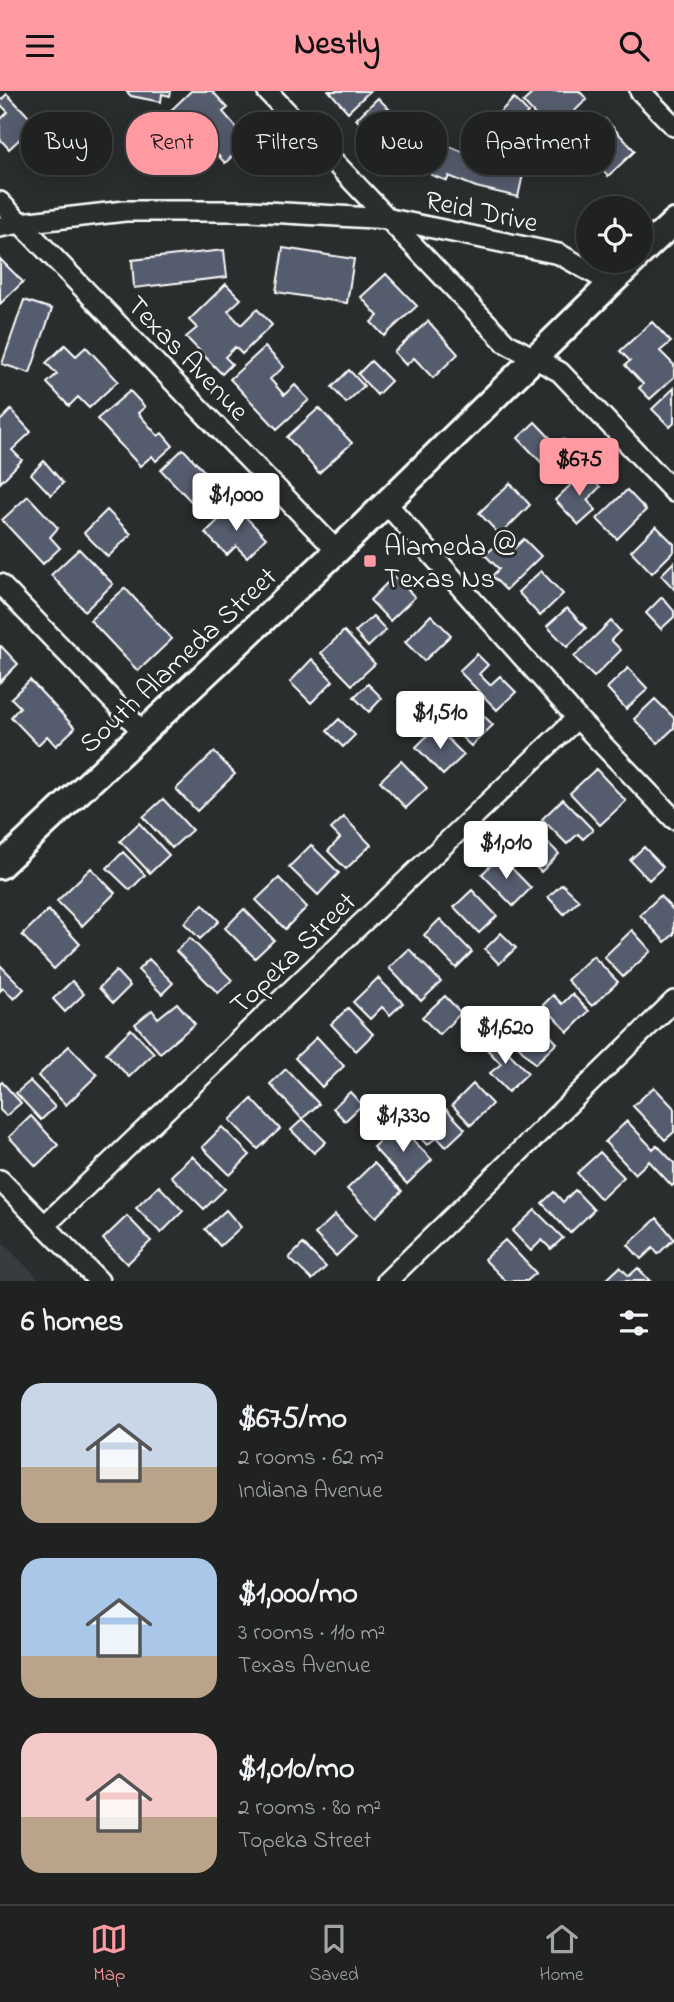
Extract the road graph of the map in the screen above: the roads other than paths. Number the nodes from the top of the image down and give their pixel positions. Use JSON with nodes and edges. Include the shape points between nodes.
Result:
{"nodes":[{"id":1,"x":267,"y":91,"type":"edge"},
{"id":2,"x":640,"y":91,"type":"edge"},
{"id":3,"x":674,"y":126,"type":"edge"},
{"id":4,"x":0,"y":202,"type":"edge"},
{"id":5,"x":390,"y":219,"type":"junction"},
{"id":6,"x":674,"y":222,"type":"edge"},
{"id":7,"x":21,"y":223,"type":"junction"},
{"id":8,"x":0,"y":227,"type":"edge"},
{"id":9,"x":653,"y":242,"type":"edge"},
{"id":10,"x":621,"y":273,"type":"edge"},
{"id":11,"x":611,"y":283,"type":"junction"},
{"id":12,"x":533,"y":358,"type":"junction"},
{"id":13,"x":674,"y":492,"type":"edge"},
{"id":14,"x":386,"y":502,"type":"junction"},
{"id":15,"x":337,"y":551,"type":"junction"},
{"id":16,"x":0,"y":584,"type":"edge"},
{"id":17,"x":578,"y":718,"type":"junction"},
{"id":18,"x":143,"y":732,"type":"junction"},
{"id":19,"x":674,"y":819,"type":"edge"},
{"id":20,"x":0,"y":866,"type":"edge"},
{"id":21,"x":674,"y":1001,"type":"edge"},
{"id":22,"x":0,"y":1180,"type":"edge"},
{"id":23,"x":44,"y":1226,"type":"junction"},
{"id":24,"x":99,"y":1281,"type":"edge"},
{"id":25,"x":387,"y":1281,"type":"edge"}],
"edges":[{"from":1,"to":5,"type":"street"},
{"from":2,"to":3,"type":"street"},
{"from":4,"to":7,"type":"street","name":"Texas Avenue"},
{"from":5,"to":7,"type":"street","name":"Reid Drive","via":[[250,211],[125,211]]},
{"from":5,"to":11,"type":"street","name":"Reid Drive","via":[[559,254]]},
{"from":5,"to":12,"type":"street","via":[[506,343]]},
{"from":6,"to":9,"type":"main road"},
{"from":7,"to":8,"type":"street","name":"Reid Drive"},
{"from":7,"to":15,"type":"street","name":"Texas Avenue"},
{"from":10,"to":11,"type":"main road","name":"South Alameda Street"},
{"from":11,"to":12,"type":"main road","name":"South Alameda Street"},
{"from":12,"to":13,"type":"street","via":[[560,372]]},
{"from":12,"to":14,"type":"main road","name":"South Alameda Street"},
{"from":14,"to":15,"type":"main road","name":"South Alameda Street"},
{"from":14,"to":17,"type":"street"},
{"from":15,"to":18,"type":"main road","name":"South Alameda Street"},
{"from":16,"to":18,"type":"street"},
{"from":17,"to":19,"type":"street"},
{"from":17,"to":23,"type":"street","name":"Topeka Street"},
{"from":18,"to":20,"type":"main road","name":"South Alameda Street"},
{"from":21,"to":25,"type":"street"},
{"from":22,"to":23,"type":"street"},
{"from":23,"to":24,"type":"street"}]}
